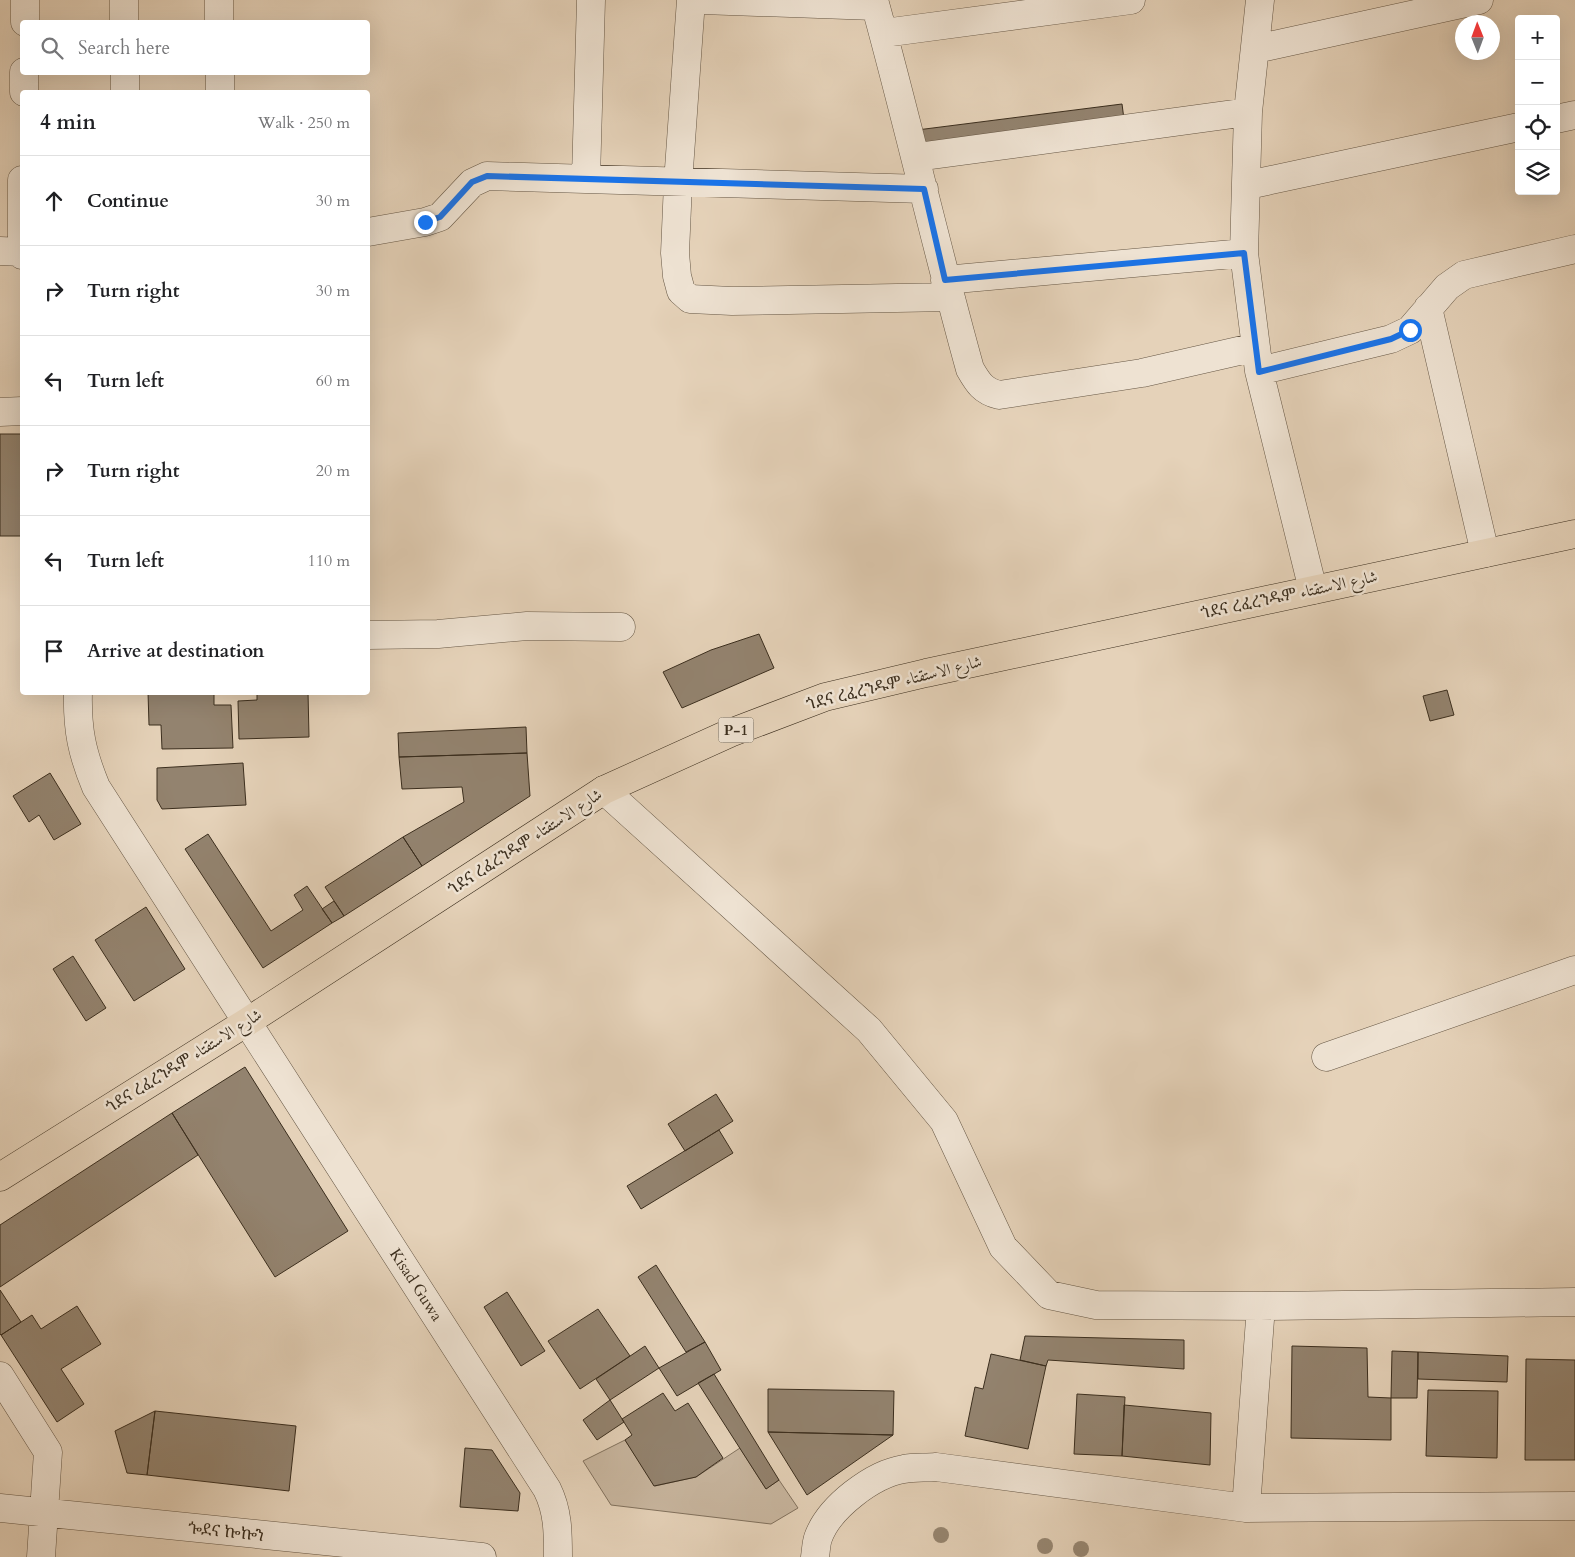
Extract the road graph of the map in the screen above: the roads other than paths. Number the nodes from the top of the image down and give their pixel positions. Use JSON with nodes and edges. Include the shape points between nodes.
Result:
{"nodes":[{"id":1,"x":25,"y":0,"type":"edge"},
{"id":2,"x":124,"y":0,"type":"edge"},
{"id":3,"x":219,"y":0,"type":"edge"},
{"id":4,"x":591,"y":0,"type":"edge"},
{"id":5,"x":691,"y":0,"type":"edge"},
{"id":6,"x":702,"y":0,"type":"edge"},
{"id":7,"x":1131,"y":0,"type":"edge"},
{"id":8,"x":1260,"y":0,"type":"edge"},
{"id":9,"x":1479,"y":0,"type":"edge"},
{"id":10,"x":874,"y":3,"type":"edge"},
{"id":11,"x":25,"y":20,"type":"edge"},
{"id":12,"x":124,"y":20,"type":"edge"},
{"id":13,"x":219,"y":20,"type":"edge"},
{"id":14,"x":884,"y":33,"type":"junction"},
{"id":15,"x":1256,"y":50,"type":"junction"},
{"id":16,"x":24,"y":75,"type":"edge"},
{"id":17,"x":125,"y":75,"type":"edge"},
{"id":18,"x":220,"y":75,"type":"edge"},
{"id":19,"x":24,"y":90,"type":"edge"},
{"id":20,"x":125,"y":90,"type":"edge"},
{"id":21,"x":220,"y":90,"type":"edge"},
{"id":22,"x":1248,"y":112,"type":"junction"},
{"id":23,"x":1575,"y":116,"type":"edge"},
{"id":24,"x":1560,"y":119,"type":"edge"},
{"id":25,"x":1515,"y":128,"type":"edge"},
{"id":26,"x":917,"y":157,"type":"junction"},
{"id":27,"x":586,"y":178,"type":"junction"},
{"id":28,"x":678,"y":183,"type":"junction"},
{"id":29,"x":1248,"y":185,"type":"junction"},
{"id":30,"x":924,"y":189,"type":"junction"},
{"id":31,"x":370,"y":232,"type":"edge"},
{"id":32,"x":1575,"y":248,"type":"edge"},
{"id":33,"x":0,"y":251,"type":"edge"},
{"id":34,"x":20,"y":253,"type":"edge"},
{"id":35,"x":1244,"y":253,"type":"junction"},
{"id":36,"x":948,"y":289,"type":"junction"},
{"id":37,"x":1428,"y":308,"type":"junction"},
{"id":38,"x":1258,"y":359,"type":"junction"},
{"id":39,"x":20,"y":411,"type":"edge"},
{"id":40,"x":0,"y":412,"type":"edge"},
{"id":41,"x":1575,"y":534,"type":"edge"},
{"id":42,"x":1485,"y":553,"type":"junction"},
{"id":43,"x":1313,"y":590,"type":"junction"},
{"id":44,"x":621,"y":627,"type":"dead end"},
{"id":45,"x":370,"y":635,"type":"edge"},
{"id":46,"x":78,"y":695,"type":"edge"},
{"id":47,"x":604,"y":790,"type":"junction"},
{"id":48,"x":1575,"y":970,"type":"edge"},
{"id":49,"x":247,"y":1022,"type":"junction"},
{"id":50,"x":1326,"y":1057,"type":"dead end"},
{"id":51,"x":0,"y":1177,"type":"edge"},
{"id":52,"x":1575,"y":1302,"type":"edge"},
{"id":53,"x":1261,"y":1306,"type":"junction"},
{"id":54,"x":0,"y":1376,"type":"edge"},
{"id":55,"x":1575,"y":1506,"type":"edge"},
{"id":56,"x":0,"y":1508,"type":"edge"},
{"id":57,"x":1246,"y":1508,"type":"junction"},
{"id":58,"x":43,"y":1513,"type":"junction"},
{"id":59,"x":41,"y":1557,"type":"edge"},
{"id":60,"x":482,"y":1557,"type":"edge"},
{"id":61,"x":558,"y":1557,"type":"edge"},
{"id":62,"x":815,"y":1557,"type":"edge"}],
"edges":[{"from":1,"to":11,"type":"street"},
{"from":2,"to":12,"type":"street"},
{"from":3,"to":13,"type":"street"},
{"from":4,"to":27,"type":"street"},
{"from":5,"to":28,"type":"street"},
{"from":6,"to":10,"type":"street"},
{"from":7,"to":14,"type":"street"},
{"from":8,"to":15,"type":"street"},
{"from":9,"to":15,"type":"street"},
{"from":10,"to":14,"type":"street"},
{"from":14,"to":26,"type":"street"},
{"from":15,"to":22,"type":"street"},
{"from":16,"to":19,"type":"street"},
{"from":17,"to":20,"type":"street"},
{"from":18,"to":21,"type":"street"},
{"from":22,"to":26,"type":"street"},
{"from":22,"to":29,"type":"street"},
{"from":23,"to":24,"type":"street"},
{"from":25,"to":29,"type":"street"},
{"from":26,"to":30,"type":"street"},
{"from":27,"to":28,"type":"street"},
{"from":27,"to":31,"type":"street","via":[[487,176],[472,182],[440,217]]},
{"from":28,"to":30,"type":"street"},
{"from":28,"to":36,"type":"street","via":[[677,276],[681,290],[690,299],[732,302]]},
{"from":29,"to":35,"type":"street"},
{"from":30,"to":36,"type":"street"},
{"from":32,"to":37,"type":"street","via":[[1464,275],[1447,287]]},
{"from":33,"to":34,"type":"street"},
{"from":35,"to":36,"type":"street"},
{"from":35,"to":38,"type":"street"},
{"from":36,"to":38,"type":"street","via":[[970,369],[987,392],[999,394],[1142,372]]},
{"from":37,"to":38,"type":"street","via":[[1410,330],[1391,339]]},
{"from":37,"to":42,"type":"street"},
{"from":38,"to":43,"type":"street"},
{"from":39,"to":40,"type":"street"},
{"from":41,"to":42,"type":"highway","name":"ጎደና ረፈረንዱም شارع الاستقتاء","number":"P-1"},
{"from":42,"to":43,"type":"highway","name":"ጎደና ረፈረንዱም شارع الاستقتاء","number":"P-1"},
{"from":43,"to":47,"type":"highway","name":"ጎደና ረፈረንዱም شارع الاستقتاء","number":"P-1","via":[[825,697],[730,733]]},
{"from":44,"to":45,"type":"street","via":[[528,626],[438,634]]},
{"from":46,"to":49,"type":"street","name":"Kisad Guwa","via":[[77,725],[83,756],[96,787]]},
{"from":47,"to":49,"type":"highway","name":"ጎደና ረፈረንዱም شارع الاستقتاء","number":"P-1"},
{"from":47,"to":53,"type":"street","via":[[868,1030],[944,1121],[1003,1246],[1049,1295],[1096,1305]]},
{"from":48,"to":50,"type":"street"},
{"from":49,"to":51,"type":"highway","name":"ጎደና ረፈረንዱም شارع الاستقتاء","number":"P-1"},
{"from":49,"to":61,"type":"street","name":"Kisad Guwa","via":[[546,1489],[558,1522]]},
{"from":52,"to":53,"type":"street"},
{"from":53,"to":57,"type":"street"},
{"from":54,"to":58,"type":"street","via":[[48,1452]]},
{"from":55,"to":57,"type":"street"},
{"from":56,"to":58,"type":"street","name":"ጐደና ኰኰን"},
{"from":57,"to":62,"type":"street","via":[[936,1467],[903,1469],[875,1480],[848,1497],[830,1516],[818,1537]]},
{"from":58,"to":59,"type":"street"},
{"from":58,"to":60,"type":"street","name":"ጐደና ኰኰን"}]}
